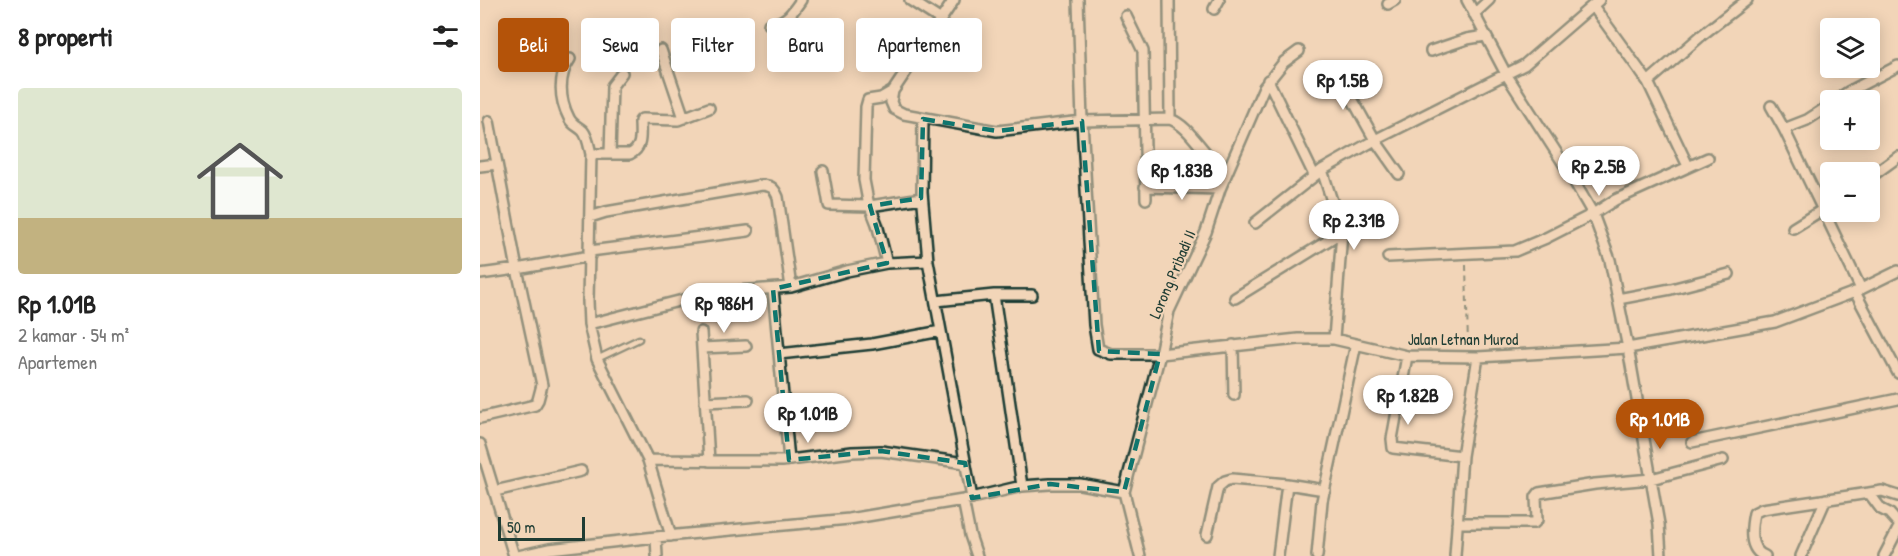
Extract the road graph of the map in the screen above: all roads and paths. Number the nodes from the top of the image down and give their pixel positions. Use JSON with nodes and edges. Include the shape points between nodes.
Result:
{"nodes":[{"id":1,"x":801,"y":0,"type":"edge"},
{"id":2,"x":910,"y":0,"type":"edge"},
{"id":3,"x":954,"y":0,"type":"edge"},
{"id":4,"x":1078,"y":0,"type":"edge"},
{"id":5,"x":1169,"y":0,"type":"edge"},
{"id":6,"x":1467,"y":0,"type":"edge"},
{"id":7,"x":1490,"y":0,"type":"edge"},
{"id":8,"x":1747,"y":0,"type":"edge"},
{"id":9,"x":1596,"y":3,"type":"edge"},
{"id":10,"x":1474,"y":14,"type":"junction"},
{"id":11,"x":1126,"y":16,"type":"dead end"},
{"id":12,"x":787,"y":18,"type":"edge"},
{"id":13,"x":938,"y":18,"type":"edge"},
{"id":14,"x":942,"y":18,"type":"edge"},
{"id":15,"x":1485,"y":36,"type":"junction"},
{"id":16,"x":661,"y":50,"type":"dead end"},
{"id":17,"x":1299,"y":51,"type":"dead end"},
{"id":18,"x":1431,"y":51,"type":"dead end"},
{"id":19,"x":570,"y":59,"type":"dead end"},
{"id":20,"x":1898,"y":66,"type":"edge"},
{"id":21,"x":1335,"y":68,"type":"dead end"},
{"id":22,"x":906,"y":72,"type":"edge"},
{"id":23,"x":622,"y":73,"type":"dead end"},
{"id":24,"x":1506,"y":74,"type":"junction"},
{"id":25,"x":1268,"y":80,"type":"junction"},
{"id":26,"x":1648,"y":82,"type":"junction"},
{"id":27,"x":1852,"y":90,"type":"edge"},
{"id":28,"x":893,"y":91,"type":"junction"},
{"id":29,"x":1771,"y":106,"type":"dead end"},
{"id":30,"x":709,"y":108,"type":"dead end"},
{"id":31,"x":1820,"y":112,"type":"edge"},
{"id":32,"x":684,"y":118,"type":"junction"},
{"id":33,"x":923,"y":119,"type":"junction"},
{"id":34,"x":1145,"y":119,"type":"junction"},
{"id":35,"x":1170,"y":119,"type":"junction"},
{"id":36,"x":489,"y":121,"type":"dead end"},
{"id":37,"x":1082,"y":121,"type":"junction"},
{"id":38,"x":1785,"y":129,"type":"junction"},
{"id":39,"x":1375,"y":140,"type":"junction"},
{"id":40,"x":591,"y":153,"type":"junction"},
{"id":41,"x":610,"y":153,"type":"junction"},
{"id":42,"x":1206,"y":154,"type":"dead end"},
{"id":43,"x":1708,"y":158,"type":"dead end"},
{"id":44,"x":1898,"y":158,"type":"edge"},
{"id":45,"x":497,"y":164,"type":"junction"},
{"id":46,"x":480,"y":166,"type":"edge"},
{"id":47,"x":1688,"y":166,"type":"junction"},
{"id":48,"x":1880,"y":170,"type":"edge"},
{"id":49,"x":823,"y":171,"type":"dead end"},
{"id":50,"x":1318,"y":173,"type":"junction"},
{"id":51,"x":1399,"y":174,"type":"dead end"},
{"id":52,"x":1144,"y":187,"type":"junction"},
{"id":53,"x":1220,"y":189,"type":"junction"},
{"id":54,"x":1820,"y":195,"type":"edge"},
{"id":55,"x":922,"y":198,"type":"junction"},
{"id":56,"x":1146,"y":199,"type":"dead end"},
{"id":57,"x":870,"y":206,"type":"junction"},
{"id":58,"x":1820,"y":212,"type":"edge"},
{"id":59,"x":1593,"y":214,"type":"junction"},
{"id":60,"x":590,"y":217,"type":"junction"},
{"id":61,"x":1832,"y":222,"type":"edge"},
{"id":62,"x":1254,"y":224,"type":"dead end"},
{"id":63,"x":1793,"y":228,"type":"dead end"},
{"id":64,"x":748,"y":231,"type":"dead end"},
{"id":65,"x":1342,"y":232,"type":"junction"},
{"id":66,"x":590,"y":253,"type":"junction"},
{"id":67,"x":1465,"y":253,"type":"junction"},
{"id":68,"x":1388,"y":257,"type":"dead end"},
{"id":69,"x":928,"y":261,"type":"junction"},
{"id":70,"x":887,"y":263,"type":"junction"},
{"id":71,"x":517,"y":269,"type":"junction"},
{"id":72,"x":1898,"y":271,"type":"edge"},
{"id":73,"x":1729,"y":273,"type":"dead end"},
{"id":74,"x":480,"y":274,"type":"edge"},
{"id":75,"x":791,"y":287,"type":"junction"},
{"id":76,"x":773,"y":289,"type":"junction"},
{"id":77,"x":1858,"y":290,"type":"junction"},
{"id":78,"x":994,"y":295,"type":"junction"},
{"id":79,"x":1032,"y":295,"type":"dead end"},
{"id":80,"x":1235,"y":298,"type":"dead end"},
{"id":81,"x":1618,"y":299,"type":"junction"},
{"id":82,"x":936,"y":301,"type":"junction"},
{"id":83,"x":589,"y":324,"type":"junction"},
{"id":84,"x":701,"y":332,"type":"dead end"},
{"id":85,"x":941,"y":332,"type":"junction"},
{"id":86,"x":639,"y":339,"type":"dead end"},
{"id":87,"x":1334,"y":339,"type":"junction"},
{"id":88,"x":1356,"y":344,"type":"junction"},
{"id":89,"x":1233,"y":345,"type":"junction"},
{"id":90,"x":747,"y":346,"type":"dead end"},
{"id":91,"x":702,"y":348,"type":"junction"},
{"id":92,"x":1628,"y":348,"type":"junction"},
{"id":93,"x":779,"y":354,"type":"junction"},
{"id":94,"x":1160,"y":354,"type":"junction"},
{"id":95,"x":1407,"y":356,"type":"junction"},
{"id":96,"x":1473,"y":357,"type":"junction"},
{"id":97,"x":597,"y":358,"type":"junction"},
{"id":98,"x":1898,"y":374,"type":"edge"},
{"id":99,"x":1233,"y":395,"type":"dead end"},
{"id":100,"x":1898,"y":399,"type":"edge"},
{"id":101,"x":748,"y":400,"type":"dead end"},
{"id":102,"x":705,"y":402,"type":"junction"},
{"id":103,"x":480,"y":418,"type":"edge"},
{"id":104,"x":1692,"y":442,"type":"dead end"},
{"id":105,"x":480,"y":444,"type":"edge"},
{"id":106,"x":1462,"y":456,"type":"junction"},
{"id":107,"x":648,"y":460,"type":"junction"},
{"id":108,"x":709,"y":460,"type":"junction"},
{"id":109,"x":789,"y":460,"type":"junction"},
{"id":110,"x":1724,"y":460,"type":"dead end"},
{"id":111,"x":965,"y":463,"type":"junction"},
{"id":112,"x":581,"y":471,"type":"dead end"},
{"id":113,"x":1651,"y":479,"type":"junction"},
{"id":114,"x":1287,"y":484,"type":"junction"},
{"id":115,"x":1022,"y":486,"type":"junction"},
{"id":116,"x":1325,"y":490,"type":"junction"},
{"id":117,"x":495,"y":491,"type":"junction"},
{"id":118,"x":1124,"y":492,"type":"junction"},
{"id":119,"x":1869,"y":493,"type":"junction"},
{"id":120,"x":1898,"y":496,"type":"edge"},
{"id":121,"x":968,"y":499,"type":"junction"},
{"id":122,"x":1826,"y":499,"type":"junction"},
{"id":123,"x":1457,"y":523,"type":"junction"},
{"id":124,"x":1898,"y":523,"type":"edge"},
{"id":125,"x":1898,"y":529,"type":"edge"},
{"id":126,"x":1207,"y":535,"type":"dead end"},
{"id":127,"x":671,"y":536,"type":"junction"},
{"id":128,"x":656,"y":537,"type":"junction"},
{"id":129,"x":1140,"y":555,"type":"edge"},
{"id":130,"x":516,"y":556,"type":"edge"},
{"id":131,"x":657,"y":556,"type":"edge"},
{"id":132,"x":977,"y":556,"type":"edge"},
{"id":133,"x":1129,"y":556,"type":"edge"},
{"id":134,"x":1278,"y":556,"type":"edge"},
{"id":135,"x":1317,"y":556,"type":"edge"},
{"id":136,"x":1455,"y":556,"type":"edge"},
{"id":137,"x":1661,"y":556,"type":"edge"},
{"id":138,"x":1765,"y":556,"type":"edge"},
{"id":139,"x":1801,"y":556,"type":"edge"},
{"id":140,"x":1884,"y":556,"type":"edge"}],
"edges":[{"from":1,"to":12,"type":"street"},
{"from":2,"to":13,"type":"street"},
{"from":3,"to":14,"type":"street"},
{"from":4,"to":37,"type":"street"},
{"from":5,"to":35,"type":"street"},
{"from":6,"to":10,"type":"street"},
{"from":7,"to":10,"type":"street"},
{"from":8,"to":26,"type":"street"},
{"from":9,"to":24,"type":"street","via":[[1524,65]]},
{"from":9,"to":26,"type":"street"},
{"from":10,"to":15,"type":"street"},
{"from":11,"to":34,"type":"street","via":[[1143,51]]},
{"from":15,"to":18,"type":"street"},
{"from":15,"to":24,"type":"street"},
{"from":16,"to":32,"type":"street"},
{"from":17,"to":25,"type":"street","name":"Lorong Pribadi II"},
{"from":19,"to":40,"type":"street","via":[[562,71],[563,99],[570,120],[587,137]]},
{"from":20,"to":27,"type":"street"},
{"from":21,"to":39,"type":"street"},
{"from":22,"to":28,"type":"street"},
{"from":23,"to":41,"type":"street","via":[[612,86]]},
{"from":24,"to":39,"type":"street"},
{"from":24,"to":59,"type":"street"},
{"from":25,"to":50,"type":"street"},
{"from":25,"to":53,"type":"street","name":"Lorong Pribadi II"},
{"from":26,"to":47,"type":"street"},
{"from":28,"to":33,"type":"street","via":[[894,109]]},
{"from":28,"to":57,"type":"street","via":[[867,100],[864,180]]},
{"from":29,"to":38,"type":"street"},
{"from":30,"to":32,"type":"street"},
{"from":31,"to":38,"type":"street"},
{"from":32,"to":41,"type":"street","via":[[642,119],[640,144],[635,152]]},
{"from":33,"to":37,"type":"street","via":[[997,131]]},
{"from":33,"to":55,"type":"street"},
{"from":34,"to":35,"type":"street"},
{"from":34,"to":37,"type":"street"},
{"from":34,"to":52,"type":"street"},
{"from":35,"to":42,"type":"street","via":[[1186,130]]},
{"from":36,"to":45,"type":"street"},
{"from":37,"to":94,"type":"street","name":"Jalan Letnan Murod","via":[[1098,349],[1111,354]]},
{"from":38,"to":54,"type":"street"},
{"from":39,"to":50,"type":"street"},
{"from":39,"to":51,"type":"street"},
{"from":40,"to":41,"type":"street"},
{"from":40,"to":60,"type":"street"},
{"from":43,"to":47,"type":"street"},
{"from":44,"to":48,"type":"street"},
{"from":45,"to":46,"type":"street"},
{"from":45,"to":71,"type":"street"},
{"from":47,"to":59,"type":"street"},
{"from":49,"to":57,"type":"street","via":[[829,205]]},
{"from":50,"to":62,"type":"street"},
{"from":50,"to":65,"type":"street"},
{"from":52,"to":53,"type":"street"},
{"from":52,"to":56,"type":"street"},
{"from":53,"to":94,"type":"street","name":"Lorong Pribadi II","via":[[1206,232],[1169,311]]},
{"from":55,"to":57,"type":"street"},
{"from":55,"to":69,"type":"street"},
{"from":57,"to":70,"type":"street"},
{"from":58,"to":63,"type":"street"},
{"from":59,"to":67,"type":"street","via":[[1515,251]]},
{"from":59,"to":81,"type":"street","via":[[1610,260]]},
{"from":60,"to":66,"type":"street"},
{"from":60,"to":75,"type":"street","via":[[770,185],[778,197]]},
{"from":61,"to":77,"type":"street"},
{"from":64,"to":66,"type":"street"},
{"from":65,"to":80,"type":"street"},
{"from":65,"to":87,"type":"street"},
{"from":66,"to":71,"type":"street"},
{"from":66,"to":83,"type":"street"},
{"from":67,"to":68,"type":"street"},
{"from":67,"to":96,"type":"path"},
{"from":69,"to":70,"type":"street"},
{"from":69,"to":82,"type":"street"},
{"from":70,"to":75,"type":"street"},
{"from":71,"to":74,"type":"street"},
{"from":71,"to":103,"type":"street","via":[[542,385],[535,405]]},
{"from":72,"to":77,"type":"street","name":"Jalan Letnan Murod"},
{"from":73,"to":81,"type":"street"},
{"from":75,"to":76,"type":"street"},
{"from":76,"to":83,"type":"street","via":[[710,293]]},
{"from":76,"to":93,"type":"street"},
{"from":77,"to":92,"type":"street","name":"Jalan Letnan Murod","via":[[1775,322]]},
{"from":77,"to":98,"type":"street"},
{"from":78,"to":79,"type":"street"},
{"from":78,"to":82,"type":"street"},
{"from":78,"to":115,"type":"street"},
{"from":81,"to":92,"type":"street"},
{"from":82,"to":85,"type":"street"},
{"from":83,"to":97,"type":"street"},
{"from":84,"to":91,"type":"street"},
{"from":85,"to":93,"type":"street"},
{"from":85,"to":111,"type":"street"},
{"from":86,"to":97,"type":"lane"},
{"from":87,"to":88,"type":"street","name":"Jalan Letnan Murod"},
{"from":87,"to":89,"type":"street","name":"Jalan Letnan Murod"},
{"from":88,"to":95,"type":"street","name":"Jalan Letnan Murod"},
{"from":88,"to":116,"type":"street"},
{"from":89,"to":94,"type":"street","name":"Jalan Letnan Murod"},
{"from":89,"to":99,"type":"street"},
{"from":90,"to":91,"type":"street"},
{"from":91,"to":102,"type":"street"},
{"from":92,"to":96,"type":"street","name":"Jalan Letnan Murod"},
{"from":92,"to":113,"type":"street"},
{"from":93,"to":109,"type":"street"},
{"from":94,"to":118,"type":"street"},
{"from":95,"to":96,"type":"street","name":"Jalan Letnan Murod"},
{"from":95,"to":106,"type":"street","via":[[1393,448]]},
{"from":96,"to":106,"type":"street"},
{"from":97,"to":107,"type":"street"},
{"from":100,"to":104,"type":"street"},
{"from":101,"to":102,"type":"street"},
{"from":102,"to":108,"type":"street"},
{"from":105,"to":117,"type":"street"},
{"from":106,"to":123,"type":"street"},
{"from":107,"to":108,"type":"street"},
{"from":107,"to":127,"type":"street"},
{"from":108,"to":109,"type":"street"},
{"from":109,"to":111,"type":"street","via":[[881,451]]},
{"from":110,"to":113,"type":"street"},
{"from":111,"to":121,"type":"street"},
{"from":112,"to":117,"type":"street"},
{"from":113,"to":123,"type":"street","via":[[1539,493],[1534,523]]},
{"from":113,"to":137,"type":"street"},
{"from":114,"to":116,"type":"street"},
{"from":114,"to":126,"type":"street","via":[[1232,479],[1221,483]]},
{"from":114,"to":134,"type":"street"},
{"from":115,"to":118,"type":"street","via":[[1080,484]]},
{"from":115,"to":121,"type":"street"},
{"from":116,"to":135,"type":"street"},
{"from":117,"to":130,"type":"street"},
{"from":118,"to":129,"type":"street"},
{"from":119,"to":120,"type":"street","via":[[1882,491]]},
{"from":119,"to":122,"type":"street"},
{"from":119,"to":124,"type":"street"},
{"from":121,"to":127,"type":"street","via":[[849,519]]},
{"from":121,"to":132,"type":"street","via":[[970,535]]},
{"from":122,"to":138,"type":"street","via":[[1754,513],[1751,537],[1756,551]]},
{"from":122,"to":139,"type":"street"},
{"from":123,"to":136,"type":"street"},
{"from":125,"to":140,"type":"street"},
{"from":127,"to":128,"type":"street"},
{"from":128,"to":130,"type":"street"},
{"from":128,"to":131,"type":"street"},
{"from":129,"to":133,"type":"street"}]}
